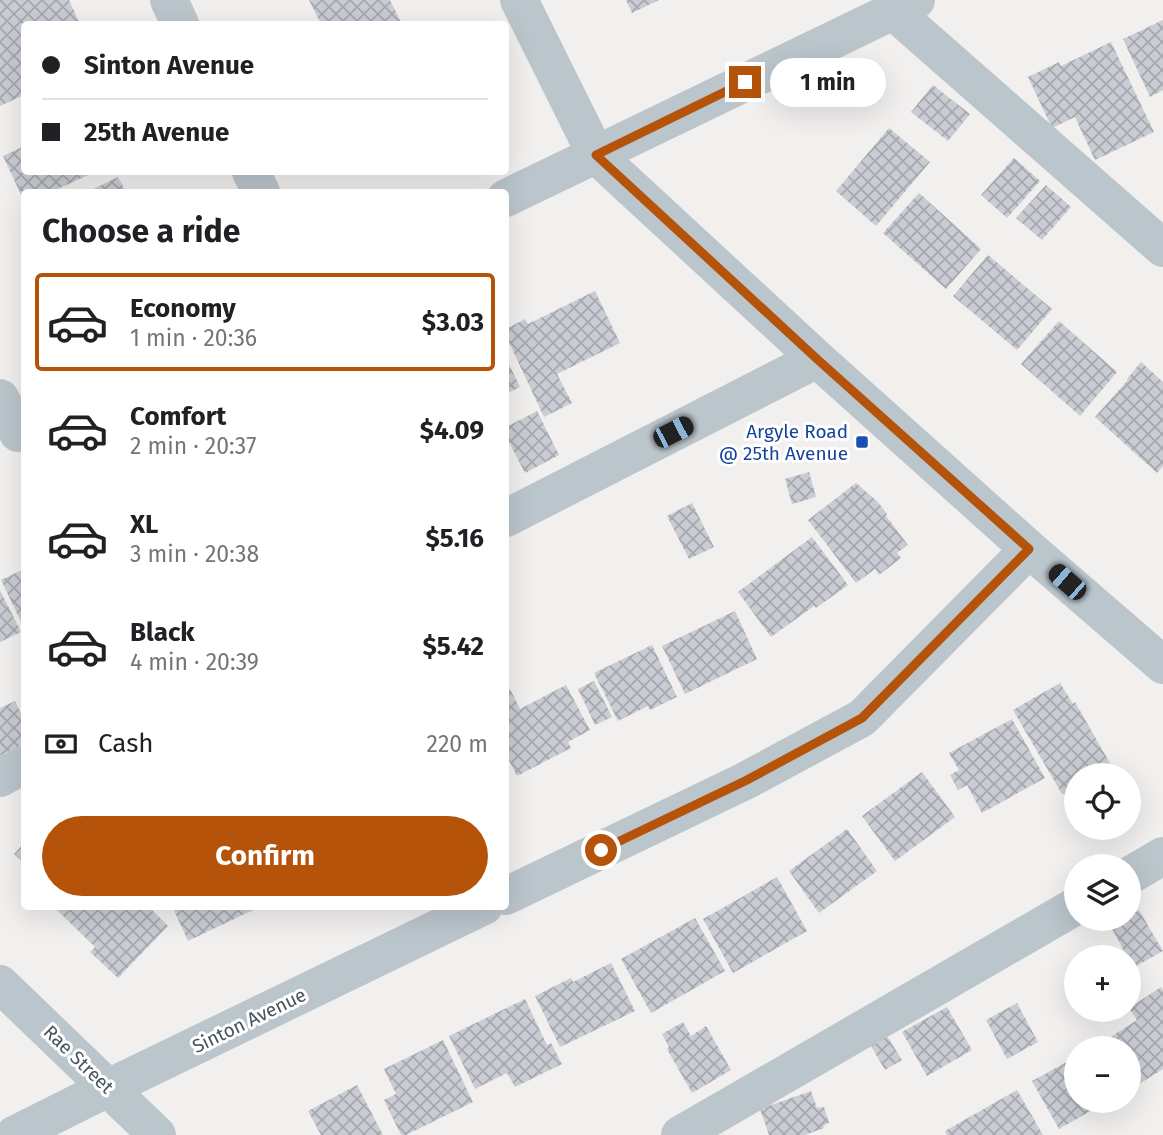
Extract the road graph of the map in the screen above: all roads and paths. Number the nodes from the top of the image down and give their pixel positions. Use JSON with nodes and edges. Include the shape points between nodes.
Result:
{"nodes":[{"id":1,"x":169,"y":0,"type":"edge"},
{"id":2,"x":519,"y":0,"type":"edge"},
{"id":3,"x":885,"y":8,"type":"edge"},
{"id":4,"x":179,"y":21,"type":"edge"},
{"id":5,"x":596,"y":155,"type":"junction"},
{"id":6,"x":509,"y":197,"type":"edge"},
{"id":7,"x":1163,"y":248,"type":"edge"},
{"id":8,"x":817,"y":359,"type":"junction"},
{"id":9,"x":0,"y":398,"type":"edge"},
{"id":10,"x":14,"y":435,"type":"edge"},
{"id":11,"x":509,"y":517,"type":"edge"},
{"id":12,"x":1029,"y":549,"type":"junction"},
{"id":13,"x":1163,"y":665,"type":"edge"},
{"id":14,"x":21,"y":767,"type":"edge"},
{"id":15,"x":0,"y":778,"type":"edge"},
{"id":16,"x":1163,"y":856,"type":"edge"},
{"id":17,"x":1141,"y":869,"type":"edge"},
{"id":18,"x":509,"y":895,"type":"edge"},
{"id":19,"x":476,"y":910,"type":"edge"},
{"id":20,"x":1064,"y":913,"type":"edge"},
{"id":21,"x":0,"y":984,"type":"edge"},
{"id":22,"x":108,"y":1088,"type":"junction"},
{"id":23,"x":14,"y":1135,"type":"edge"},
{"id":24,"x":157,"y":1135,"type":"edge"},
{"id":25,"x":680,"y":1135,"type":"edge"}],
"edges":[{"from":1,"to":4,"type":"street"},
{"from":2,"to":5,"type":"street"},
{"from":3,"to":5,"type":"street"},
{"from":3,"to":7,"type":"street"},
{"from":5,"to":6,"type":"street"},
{"from":5,"to":8,"type":"street"},
{"from":8,"to":11,"type":"street"},
{"from":8,"to":12,"type":"street"},
{"from":9,"to":10,"type":"street"},
{"from":12,"to":13,"type":"street"},
{"from":12,"to":18,"type":"street","via":[[862,718],[745,781]]},
{"from":14,"to":15,"type":"street"},
{"from":16,"to":17,"type":"street"},
{"from":19,"to":22,"type":"street","name":"Sinton Avenue"},
{"from":20,"to":25,"type":"street"},
{"from":21,"to":22,"type":"street","name":"Rae Street"},
{"from":22,"to":23,"type":"street","name":"Sinton Avenue"},
{"from":22,"to":24,"type":"street","name":"Rae Street"}]}
